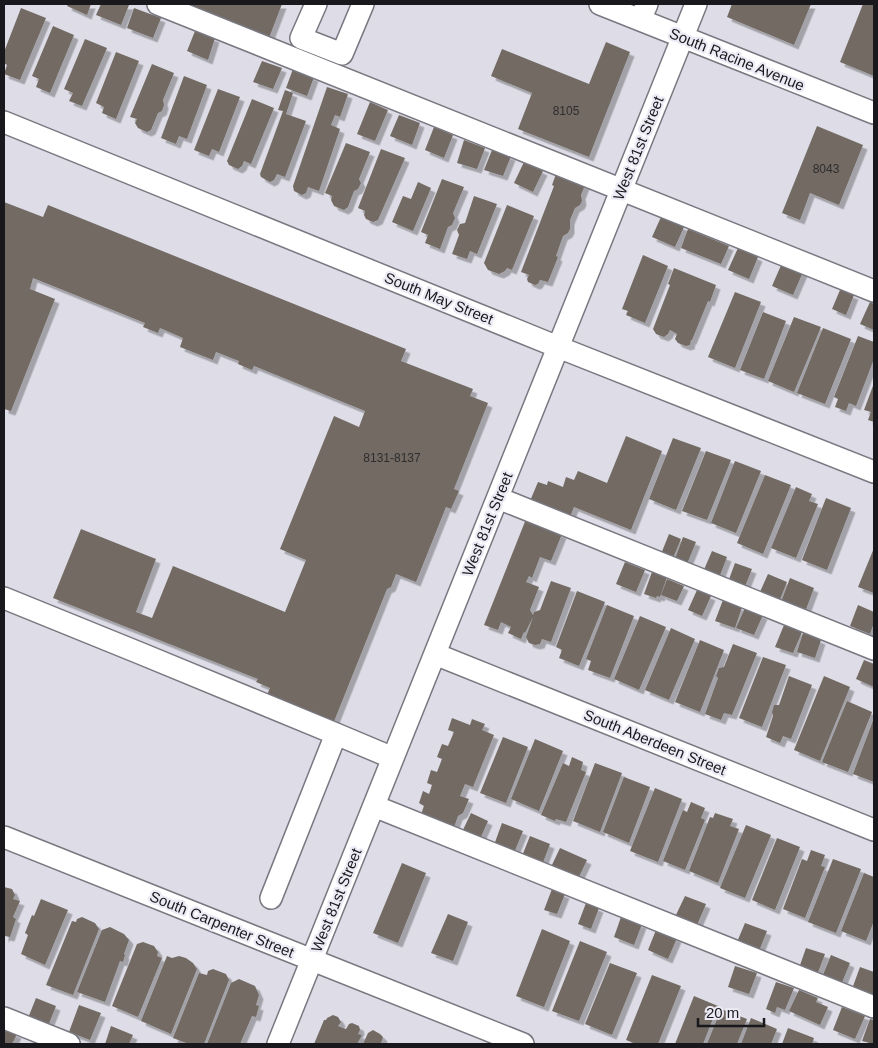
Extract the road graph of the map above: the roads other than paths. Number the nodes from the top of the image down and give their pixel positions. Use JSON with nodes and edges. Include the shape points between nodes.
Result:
{"nodes":[{"id":1,"x":158,"y":4,"type":"edge"},
{"id":2,"x":316,"y":4,"type":"edge"},
{"id":3,"x":363,"y":4,"type":"edge"},
{"id":4,"x":600,"y":4,"type":"edge"},
{"id":5,"x":696,"y":4,"type":"edge"},
{"id":6,"x":644,"y":12,"type":"edge"},
{"id":7,"x":683,"y":37,"type":"junction"},
{"id":8,"x":874,"y":113,"type":"edge"},
{"id":9,"x":4,"y":122,"type":"edge"},
{"id":10,"x":621,"y":190,"type":"junction"},
{"id":11,"x":874,"y":291,"type":"edge"},
{"id":12,"x":558,"y":347,"type":"junction"},
{"id":13,"x":874,"y":472,"type":"edge"},
{"id":14,"x":498,"y":498,"type":"junction"},
{"id":15,"x":4,"y":598,"type":"edge"},
{"id":16,"x":874,"y":649,"type":"edge"},
{"id":17,"x":435,"y":654,"type":"junction"},
{"id":18,"x":336,"y":734,"type":"junction"},
{"id":19,"x":393,"y":758,"type":"junction"},
{"id":20,"x":374,"y":806,"type":"junction"},
{"id":21,"x":874,"y":830,"type":"edge"},
{"id":22,"x":4,"y":837,"type":"edge"},
{"id":23,"x":271,"y":898,"type":"dead end"},
{"id":24,"x":312,"y":960,"type":"junction"},
{"id":25,"x":874,"y":1007,"type":"edge"},
{"id":26,"x":4,"y":1018,"type":"edge"},
{"id":27,"x":69,"y":1044,"type":"edge"},
{"id":28,"x":278,"y":1044,"type":"edge"},
{"id":29,"x":523,"y":1044,"type":"edge"}],
"edges":[{"from":1,"to":10,"type":"street"},
{"from":2,"to":3,"type":"street","via":[[301,38],[342,54]]},
{"from":4,"to":6,"type":"street","name":"South Racine Avenue"},
{"from":5,"to":7,"type":"street","name":"West 81st Street"},
{"from":6,"to":7,"type":"street","name":"South Racine Avenue"},
{"from":7,"to":8,"type":"street","name":"South Racine Avenue"},
{"from":7,"to":10,"type":"street","name":"West 81st Street"},
{"from":9,"to":12,"type":"street","name":"South May Street"},
{"from":10,"to":11,"type":"street"},
{"from":10,"to":12,"type":"street","name":"West 81st Street"},
{"from":12,"to":13,"type":"street","name":"South May Street"},
{"from":12,"to":14,"type":"street","name":"West 81st Street"},
{"from":14,"to":16,"type":"street"},
{"from":14,"to":17,"type":"street","name":"West 81st Street"},
{"from":15,"to":18,"type":"street"},
{"from":17,"to":19,"type":"street","name":"West 81st Street"},
{"from":17,"to":21,"type":"street","name":"South Aberdeen Street"},
{"from":18,"to":19,"type":"street"},
{"from":18,"to":23,"type":"street"},
{"from":19,"to":20,"type":"street","name":"West 81st Street"},
{"from":20,"to":24,"type":"street","name":"West 81st Street"},
{"from":20,"to":25,"type":"street"},
{"from":22,"to":24,"type":"street","name":"South Carpenter Street"},
{"from":24,"to":28,"type":"street","name":"West 81st Street"},
{"from":24,"to":29,"type":"street","name":"South Carpenter Street"},
{"from":26,"to":27,"type":"street"}]}
